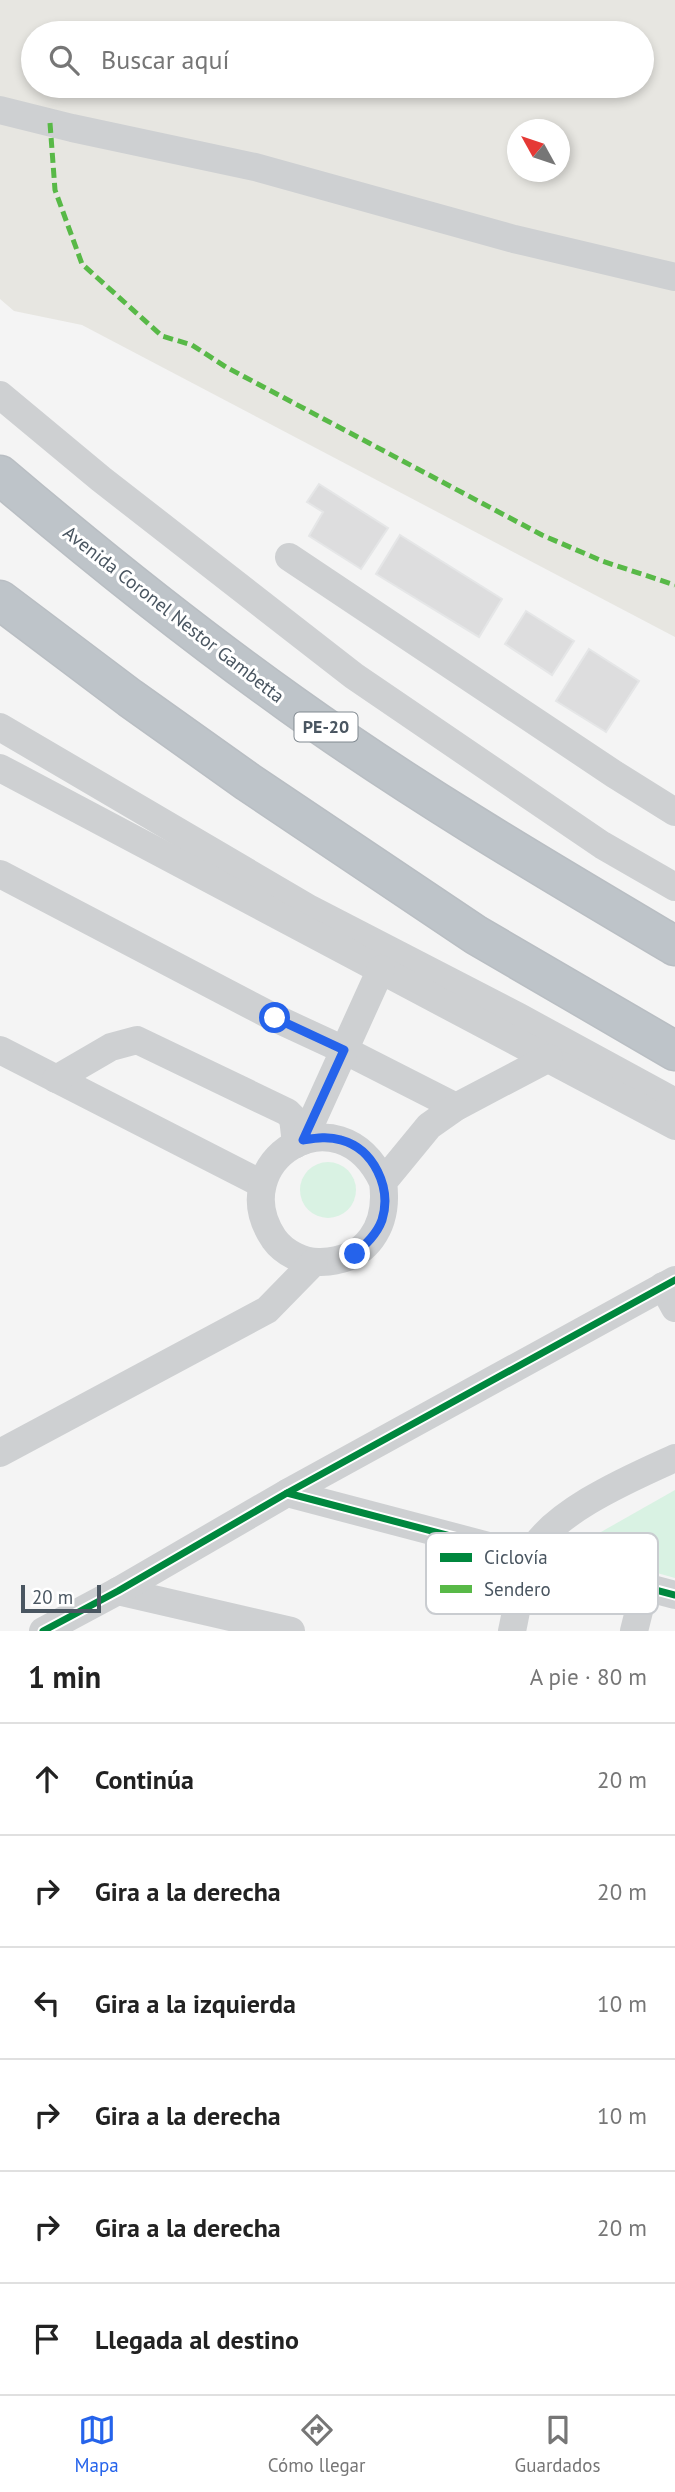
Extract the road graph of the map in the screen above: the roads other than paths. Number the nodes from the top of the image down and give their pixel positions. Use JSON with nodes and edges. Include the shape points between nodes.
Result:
{"nodes":[{"id":1,"x":0,"y":110,"type":"edge"},
{"id":2,"x":675,"y":277,"type":"edge"},
{"id":3,"x":0,"y":395,"type":"edge"},
{"id":4,"x":0,"y":475,"type":"edge"},
{"id":5,"x":289,"y":557,"type":"dead end"},
{"id":6,"x":0,"y":600,"type":"edge"},
{"id":7,"x":0,"y":726,"type":"edge"},
{"id":8,"x":0,"y":768,"type":"edge"},
{"id":9,"x":675,"y":812,"type":"edge"},
{"id":10,"x":0,"y":874,"type":"edge"},
{"id":11,"x":675,"y":887,"type":"edge"},
{"id":12,"x":675,"y":946,"type":"edge"},
{"id":13,"x":381,"y":969,"type":"junction"},
{"id":14,"x":0,"y":1050,"type":"edge"},
{"id":15,"x":344,"y":1050,"type":"junction"},
{"id":16,"x":675,"y":1051,"type":"edge"},
{"id":17,"x":549,"y":1058,"type":"junction"},
{"id":18,"x":56,"y":1079,"type":"junction"},
{"id":19,"x":675,"y":1102,"type":"edge"},
{"id":20,"x":456,"y":1107,"type":"junction"},
{"id":21,"x":675,"y":1126,"type":"edge"},
{"id":22,"x":300,"y":1142,"type":"junction"},
{"id":23,"x":383,"y":1182,"type":"junction"},
{"id":24,"x":262,"y":1184,"type":"junction"},
{"id":25,"x":314,"y":1262,"type":"junction"},
{"id":26,"x":671,"y":1291,"type":"edge"},
{"id":27,"x":0,"y":1453,"type":"edge"},
{"id":28,"x":675,"y":1458,"type":"edge"},
{"id":29,"x":287,"y":1493,"type":"junction"},
{"id":30,"x":438,"y":1533,"type":"edge"},
{"id":31,"x":546,"y":1533,"type":"edge"},
{"id":32,"x":658,"y":1590,"type":"edge"},
{"id":33,"x":118,"y":1591,"type":"junction"},
{"id":34,"x":675,"y":1595,"type":"edge"},
{"id":35,"x":638,"y":1614,"type":"edge"},
{"id":36,"x":43,"y":1631,"type":"edge"},
{"id":37,"x":291,"y":1631,"type":"edge"},
{"id":38,"x":634,"y":1631,"type":"edge"}],
"edges":[{"from":1,"to":2,"type":"street","via":[[255,167],[514,239]]},
{"from":3,"to":11,"type":"street","via":[[354,676],[602,845]]},
{"from":4,"to":12,"type":"highway","name":"Avenida Coronel Nestor Gambetta","number":"PE-20","via":[[86,548],[291,704],[490,836]]},
{"from":5,"to":9,"type":"street"},
{"from":6,"to":16,"type":"highway","via":[[248,782],[464,927]]},
{"from":7,"to":19,"type":"street","via":[[310,909]]},
{"from":8,"to":13,"type":"street"},
{"from":10,"to":15,"type":"street"},
{"from":13,"to":15,"type":"street"},
{"from":13,"to":17,"type":"street"},
{"from":14,"to":18,"type":"street"},
{"from":15,"to":20,"type":"street"},
{"from":15,"to":22,"type":"street"},
{"from":17,"to":20,"type":"street"},
{"from":17,"to":21,"type":"street"},
{"from":18,"to":22,"type":"street","via":[[111,1047],[137,1040],[287,1112]]},
{"from":18,"to":24,"type":"street"},
{"from":20,"to":23,"type":"street","via":[[429,1126]]},
{"from":22,"to":23,"type":"street","via":[[323,1137],[343,1140],[374,1164]]},
{"from":22,"to":24,"type":"street","via":[[271,1164]]},
{"from":23,"to":25,"type":"street","via":[[386,1202],[371,1240],[355,1254],[335,1262]]},
{"from":24,"to":25,"type":"street","via":[[260,1205],[265,1225],[293,1256]]},
{"from":25,"to":27,"type":"street","via":[[267,1310]]},
{"from":26,"to":29,"type":"street"},
{"from":28,"to":31,"type":"street","via":[[627,1480],[567,1515]]},
{"from":29,"to":30,"type":"street"},
{"from":29,"to":33,"type":"street"},
{"from":32,"to":34,"type":"street"},
{"from":33,"to":36,"type":"street"},
{"from":33,"to":37,"type":"street"},
{"from":35,"to":38,"type":"street"}]}
